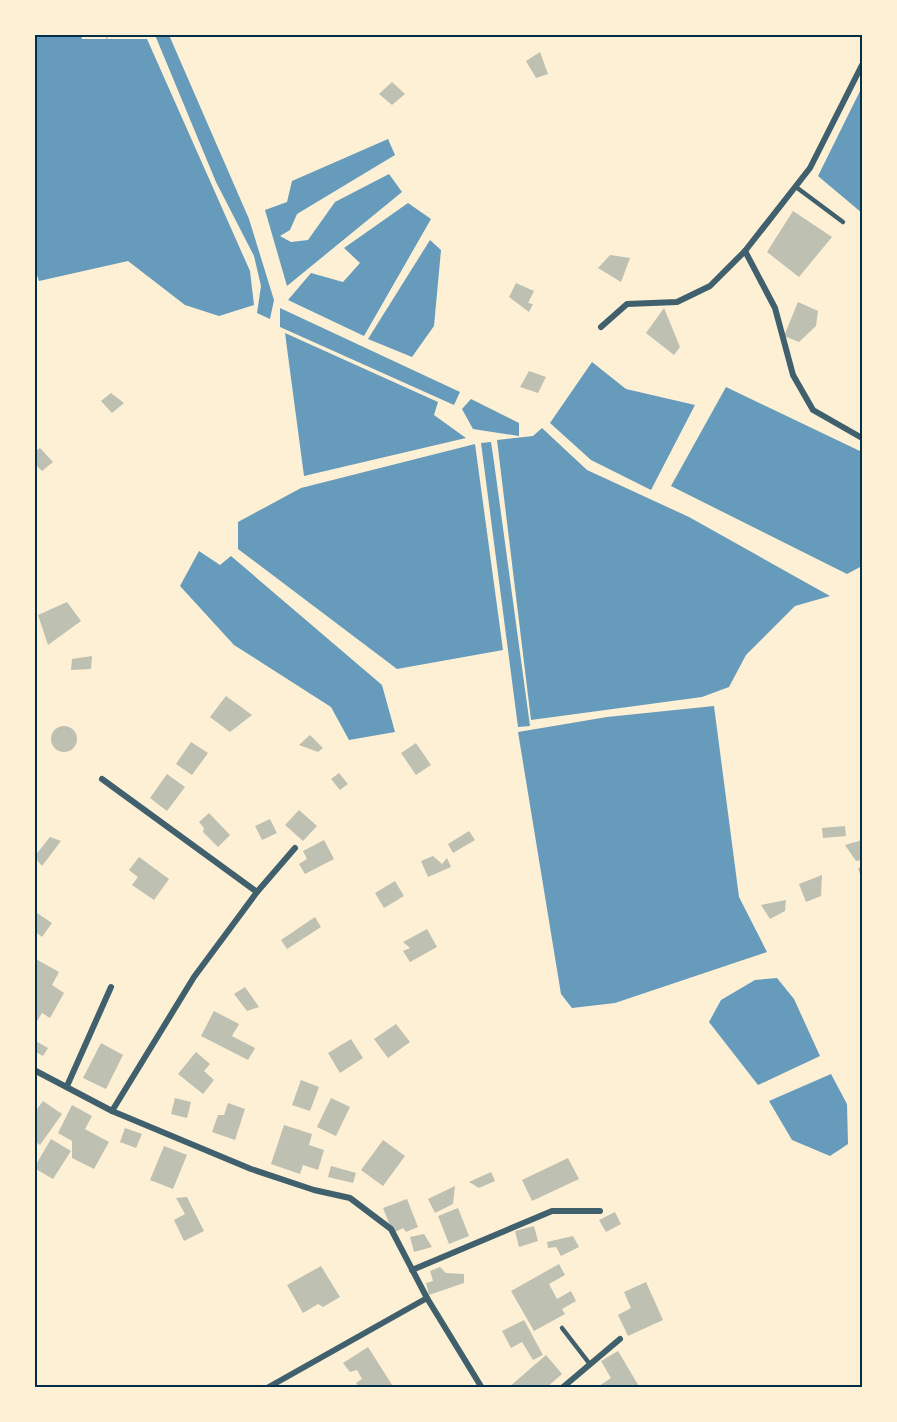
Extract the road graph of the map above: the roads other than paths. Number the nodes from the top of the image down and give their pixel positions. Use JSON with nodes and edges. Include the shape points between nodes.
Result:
{"nodes":[{"id":1,"x":862,"y":65,"type":"edge"},
{"id":2,"x":796,"y":187,"type":"junction"},
{"id":3,"x":843,"y":222,"type":"dead end"},
{"id":4,"x":745,"y":250,"type":"junction"},
{"id":5,"x":601,"y":327,"type":"dead end"},
{"id":6,"x":862,"y":438,"type":"edge"},
{"id":7,"x":102,"y":779,"type":"dead end"},
{"id":8,"x":295,"y":848,"type":"dead end"},
{"id":9,"x":257,"y":892,"type":"junction"},
{"id":10,"x":111,"y":987,"type":"dead end"},
{"id":11,"x":34,"y":1070,"type":"edge"},
{"id":12,"x":67,"y":1086,"type":"junction"},
{"id":13,"x":112,"y":1111,"type":"junction"},
{"id":14,"x":600,"y":1211,"type":"dead end"},
{"id":15,"x":412,"y":1270,"type":"junction"},
{"id":16,"x":427,"y":1298,"type":"junction"},
{"id":17,"x":562,"y":1328,"type":"dead end"},
{"id":18,"x":620,"y":1339,"type":"dead end"},
{"id":19,"x":589,"y":1363,"type":"junction"},
{"id":20,"x":267,"y":1388,"type":"edge"},
{"id":21,"x":482,"y":1388,"type":"edge"},
{"id":22,"x":562,"y":1388,"type":"edge"}],
"edges":[{"from":1,"to":2,"type":"street","via":[[826,140]]},
{"from":2,"to":3,"type":"lane"},
{"from":2,"to":4,"type":"street"},
{"from":4,"to":5,"type":"street","via":[[710,286],[677,302],[627,304]]},
{"from":4,"to":6,"type":"street","via":[[775,308],[793,375],[813,410]]},
{"from":7,"to":9,"type":"street"},
{"from":8,"to":9,"type":"street"},
{"from":9,"to":13,"type":"street","via":[[194,977]]},
{"from":10,"to":12,"type":"street"},
{"from":11,"to":12,"type":"street"},
{"from":12,"to":13,"type":"street"},
{"from":13,"to":15,"type":"street","via":[[251,1169],[350,1198],[391,1229]]},
{"from":14,"to":15,"type":"street","via":[[552,1211]]},
{"from":15,"to":16,"type":"street"},
{"from":16,"to":20,"type":"street"},
{"from":16,"to":21,"type":"street"},
{"from":17,"to":19,"type":"lane"},
{"from":18,"to":19,"type":"street"},
{"from":19,"to":22,"type":"street"}]}
